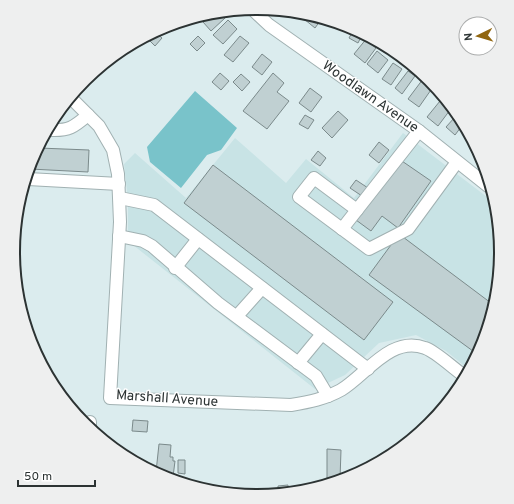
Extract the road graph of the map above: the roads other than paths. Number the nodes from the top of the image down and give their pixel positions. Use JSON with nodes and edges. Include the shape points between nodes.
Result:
{"nodes":[{"id":1,"x":258,"y":15,"type":"edge"},
{"id":2,"x":74,"y":102,"type":"edge"},
{"id":3,"x":88,"y":116,"type":"junction"},
{"id":4,"x":54,"y":130,"type":"edge"},
{"id":5,"x":420,"y":131,"type":"junction"},
{"id":6,"x":457,"y":162,"type":"junction"},
{"id":7,"x":32,"y":179,"type":"edge"},
{"id":8,"x":483,"y":182,"type":"edge"},
{"id":9,"x":119,"y":184,"type":"junction"},
{"id":10,"x":120,"y":198,"type":"junction"},
{"id":11,"x":357,"y":210,"type":"junction"},
{"id":12,"x":342,"y":229,"type":"junction"},
{"id":13,"x":119,"y":236,"type":"junction"},
{"id":14,"x":198,"y":239,"type":"junction"},
{"id":15,"x":176,"y":268,"type":"junction"},
{"id":16,"x":262,"y":288,"type":"junction"},
{"id":17,"x":237,"y":316,"type":"junction"},
{"id":18,"x":322,"y":334,"type":"junction"},
{"id":19,"x":298,"y":363,"type":"junction"},
{"id":20,"x":368,"y":369,"type":"junction"},
{"id":21,"x":460,"y":374,"type":"edge"},
{"id":22,"x":328,"y":396,"type":"junction"}],
"edges":[{"from":1,"to":5,"type":"street","name":"Woodlawn Avenue"},
{"from":2,"to":3,"type":"street","name":"Marshall Avenue"},
{"from":3,"to":4,"type":"street","via":[[73,128]]},
{"from":3,"to":9,"type":"street","name":"Marshall Avenue","via":[[99,126],[113,150]]},
{"from":5,"to":6,"type":"street","name":"Woodlawn Avenue"},
{"from":5,"to":11,"type":"street"},
{"from":6,"to":8,"type":"street","name":"Woodlawn Avenue"},
{"from":6,"to":12,"type":"street","via":[[408,229],[368,249]]},
{"from":7,"to":9,"type":"street"},
{"from":9,"to":10,"type":"street","name":"Marshall Avenue"},
{"from":10,"to":13,"type":"street","name":"Marshall Avenue"},
{"from":10,"to":14,"type":"street","via":[[154,205]]},
{"from":11,"to":12,"type":"street"},
{"from":11,"to":12,"type":"street","via":[[314,178],[299,197]]},
{"from":13,"to":15,"type":"street","via":[[143,240]]},
{"from":13,"to":22,"type":"street","name":"Marshall Avenue","via":[[110,398],[291,406]]},
{"from":14,"to":15,"type":"street"},
{"from":14,"to":16,"type":"street"},
{"from":15,"to":17,"type":"street"},
{"from":16,"to":17,"type":"street"},
{"from":16,"to":18,"type":"street"},
{"from":17,"to":19,"type":"street"},
{"from":18,"to":19,"type":"street"},
{"from":18,"to":20,"type":"street"},
{"from":19,"to":22,"type":"street","via":[[316,376]]},
{"from":20,"to":21,"type":"street","name":"Marshall Avenue","via":[[388,352],[408,346],[426,348]]},
{"from":20,"to":22,"type":"street","name":"Marshall Avenue","via":[[342,389]]}]}
